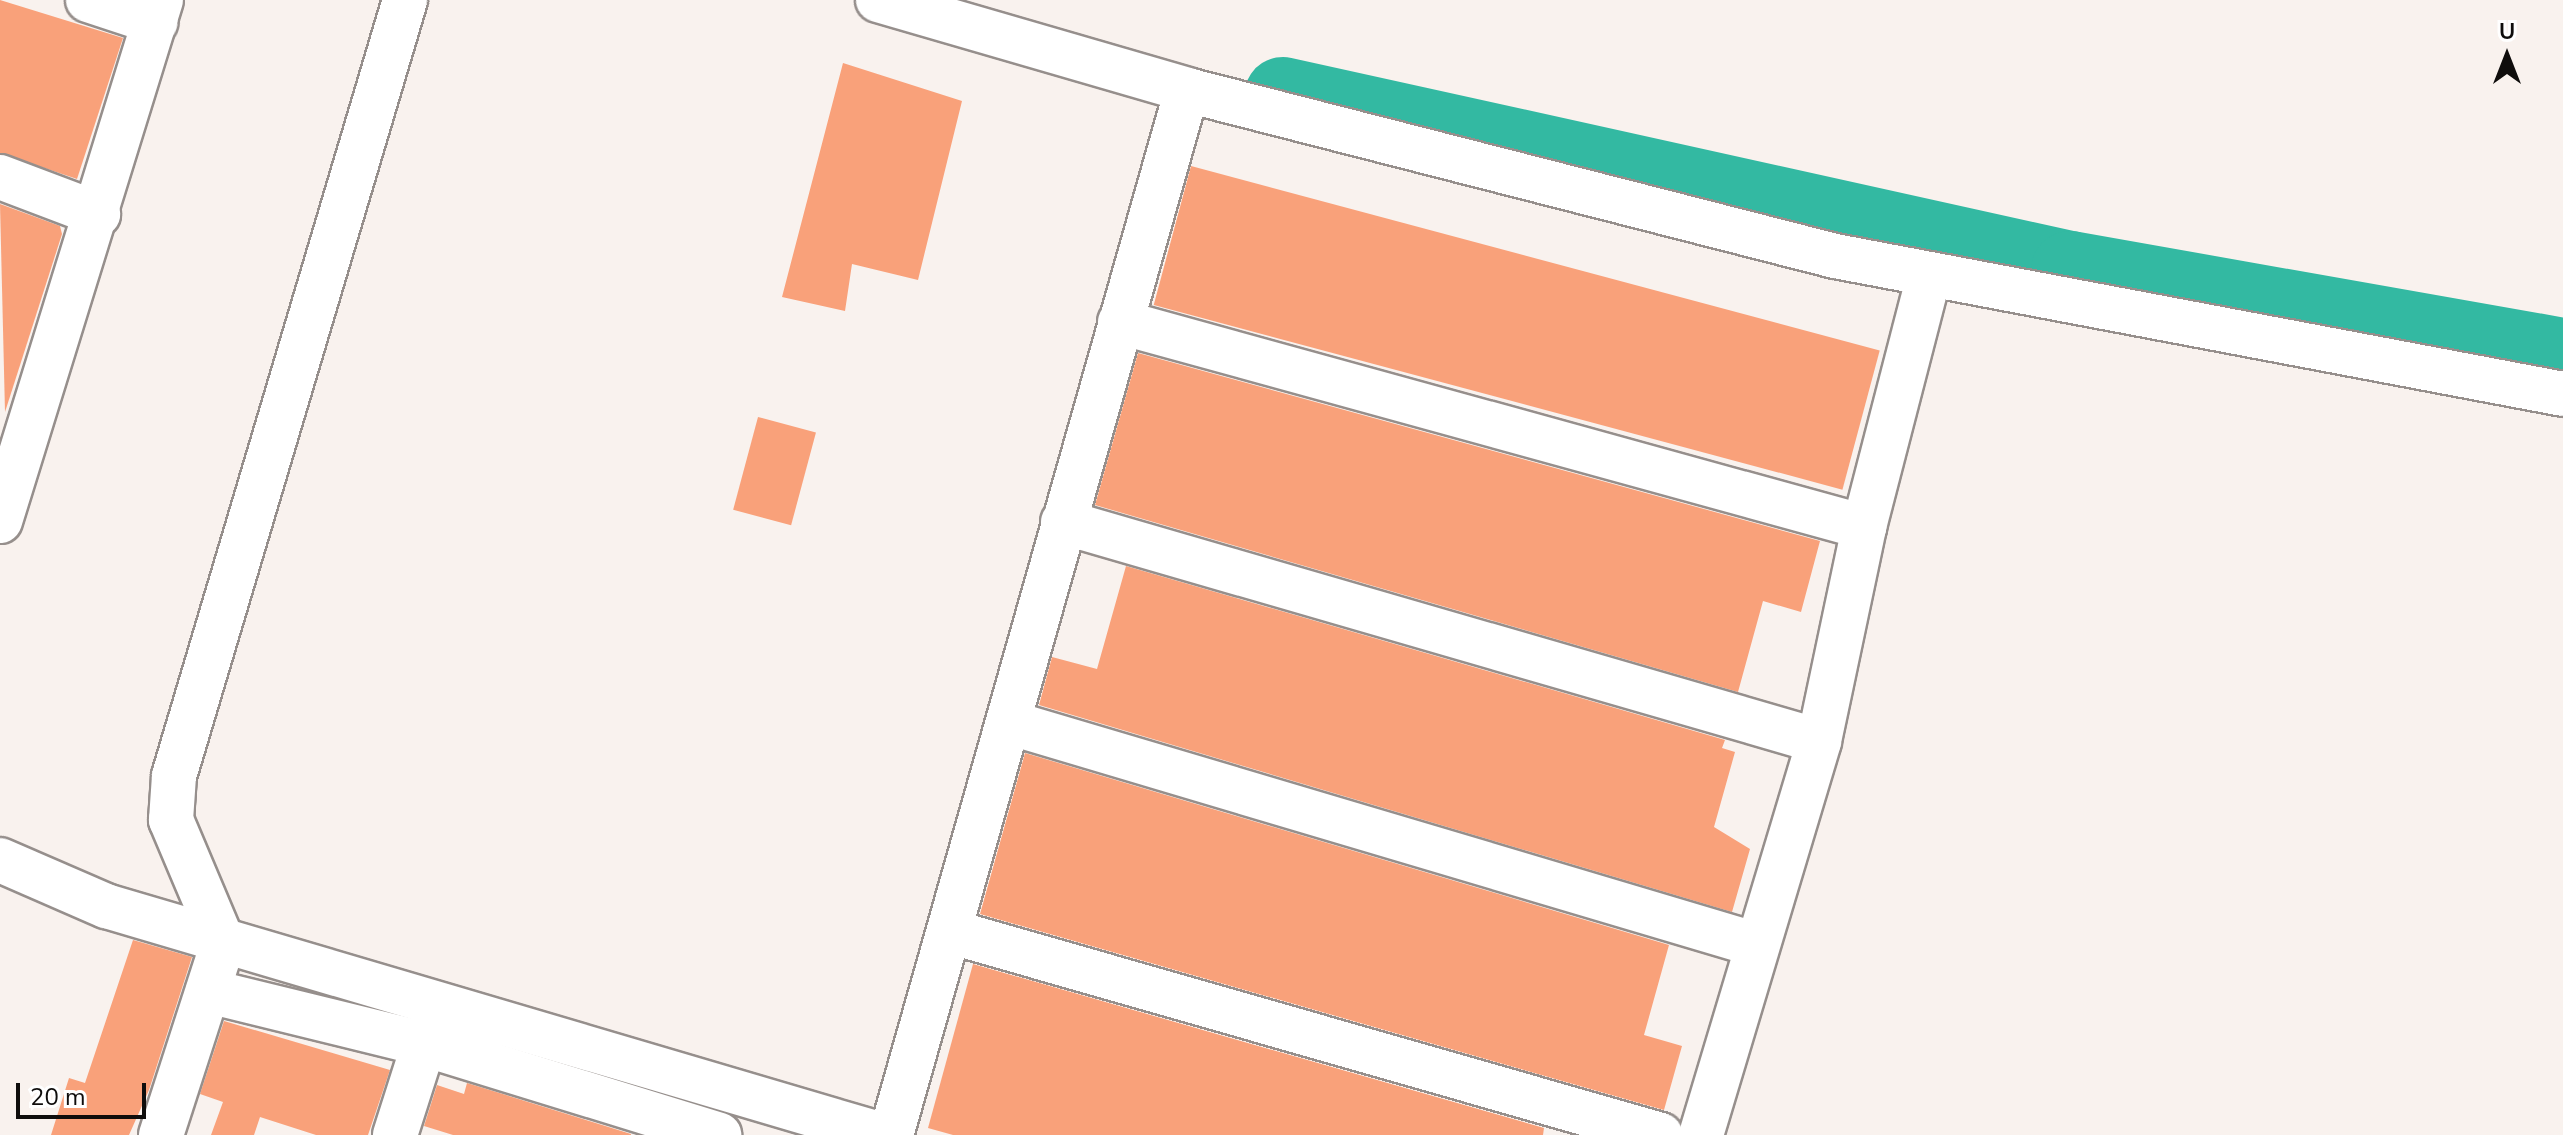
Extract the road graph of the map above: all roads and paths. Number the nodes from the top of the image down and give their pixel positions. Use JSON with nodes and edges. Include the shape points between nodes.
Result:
{"nodes":[{"id":1,"x":88,"y":0,"type":"edge"},
{"id":2,"x":405,"y":0,"type":"edge"},
{"id":3,"x":878,"y":0,"type":"edge"},
{"id":4,"x":158,"y":11,"type":"edge"},
{"id":5,"x":1187,"y":90,"type":"junction"},
{"id":6,"x":0,"y":177,"type":"edge"},
{"id":7,"x":98,"y":214,"type":"junction"},
{"id":8,"x":1929,"y":276,"type":"junction"},
{"id":9,"x":1120,"y":322,"type":"junction"},
{"id":10,"x":18,"y":394,"type":"edge"},
{"id":11,"x":2563,"y":394,"type":"edge"},
{"id":12,"x":0,"y":521,"type":"edge"},
{"id":13,"x":1063,"y":522,"type":"junction"},
{"id":14,"x":1864,"y":527,"type":"junction"},
{"id":15,"x":1011,"y":723,"type":"junction"},
{"id":16,"x":1819,"y":741,"type":"junction"},
{"id":17,"x":0,"y":860,"type":"edge"},
{"id":18,"x":952,"y":932,"type":"junction"},
{"id":19,"x":223,"y":943,"type":"junction"},
{"id":20,"x":1754,"y":944,"type":"junction"},
{"id":21,"x":208,"y":991,"type":"junction"},
{"id":22,"x":424,"y":1044,"type":"junction"},
{"id":23,"x":623,"y":1121,"type":"edge"},
{"id":24,"x":161,"y":1135,"type":"edge"},
{"id":25,"x":395,"y":1135,"type":"edge"},
{"id":26,"x":719,"y":1135,"type":"edge"},
{"id":27,"x":882,"y":1135,"type":"edge"},
{"id":28,"x":891,"y":1135,"type":"edge"},
{"id":29,"x":1661,"y":1135,"type":"edge"},
{"id":30,"x":1701,"y":1135,"type":"edge"}],
"edges":[{"from":1,"to":4,"type":"street"},
{"from":2,"to":19,"type":"street","via":[[174,776],[171,820]]},
{"from":3,"to":5,"type":"street"},
{"from":4,"to":7,"type":"street"},
{"from":5,"to":8,"type":"street"},
{"from":5,"to":9,"type":"street"},
{"from":6,"to":7,"type":"street"},
{"from":7,"to":10,"type":"street"},
{"from":8,"to":11,"type":"street"},
{"from":8,"to":14,"type":"street"},
{"from":9,"to":13,"type":"street"},
{"from":9,"to":14,"type":"street"},
{"from":10,"to":12,"type":"street"},
{"from":13,"to":15,"type":"street"},
{"from":13,"to":16,"type":"street"},
{"from":14,"to":16,"type":"street"},
{"from":15,"to":18,"type":"street"},
{"from":15,"to":20,"type":"street"},
{"from":16,"to":20,"type":"street"},
{"from":17,"to":19,"type":"street","via":[[106,906]]},
{"from":18,"to":28,"type":"street"},
{"from":18,"to":29,"type":"street"},
{"from":19,"to":21,"type":"street"},
{"from":19,"to":27,"type":"street"},
{"from":20,"to":30,"type":"street"},
{"from":21,"to":22,"type":"street"},
{"from":21,"to":24,"type":"street"},
{"from":22,"to":23,"type":"street"},
{"from":22,"to":25,"type":"street"},
{"from":23,"to":26,"type":"street"}]}
